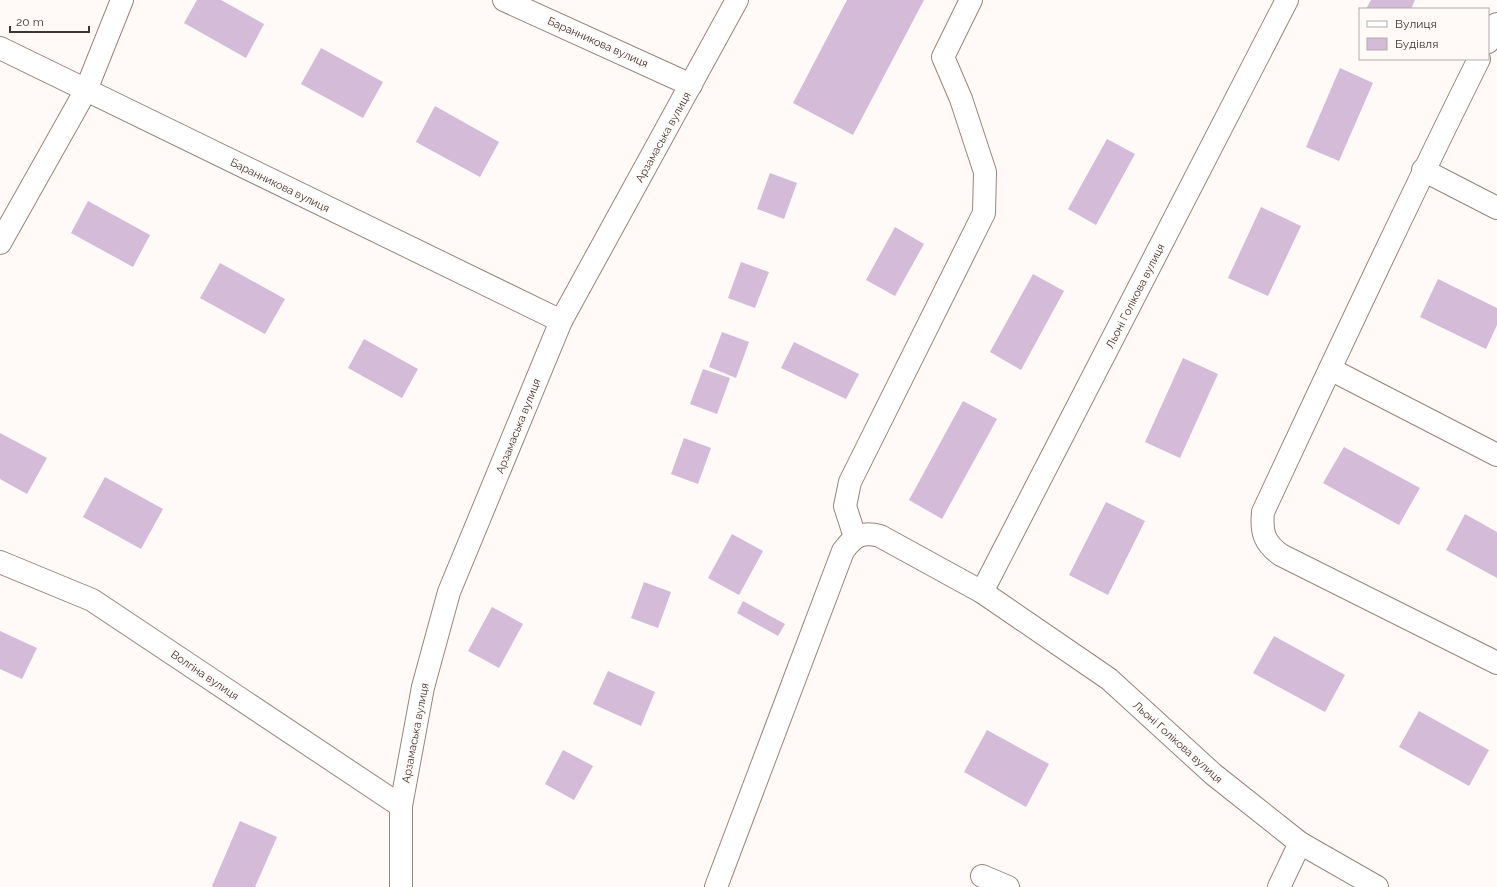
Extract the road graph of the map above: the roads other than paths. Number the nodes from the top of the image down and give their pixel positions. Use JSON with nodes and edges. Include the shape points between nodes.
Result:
{"nodes":[{"id":1,"x":122,"y":0,"type":"edge"},
{"id":2,"x":504,"y":0,"type":"edge"},
{"id":3,"x":737,"y":0,"type":"edge"},
{"id":4,"x":971,"y":0,"type":"edge"},
{"id":5,"x":1287,"y":0,"type":"edge"},
{"id":6,"x":1497,"y":24,"type":"edge"},
{"id":7,"x":1489,"y":40,"type":"edge"},
{"id":8,"x":0,"y":48,"type":"edge"},
{"id":9,"x":1479,"y":60,"type":"edge"},
{"id":10,"x":691,"y":85,"type":"junction"},
{"id":11,"x":86,"y":90,"type":"junction"},
{"id":12,"x":1424,"y":170,"type":"junction"},
{"id":13,"x":1497,"y":208,"type":"edge"},
{"id":14,"x":0,"y":243,"type":"edge"},
{"id":15,"x":561,"y":321,"type":"junction"},
{"id":16,"x":1330,"y":369,"type":"junction"},
{"id":17,"x":1497,"y":455,"type":"edge"},
{"id":18,"x":855,"y":538,"type":"junction"},
{"id":19,"x":0,"y":562,"type":"edge"},
{"id":20,"x":982,"y":592,"type":"junction"},
{"id":21,"x":1497,"y":663,"type":"edge"},
{"id":22,"x":401,"y":806,"type":"junction"},
{"id":23,"x":1300,"y":843,"type":"junction"},
{"id":24,"x":982,"y":876,"type":"dead end"},
{"id":25,"x":408,"y":885,"type":"edge"},
{"id":26,"x":716,"y":887,"type":"edge"},
{"id":27,"x":1008,"y":887,"type":"edge"},
{"id":28,"x":1279,"y":887,"type":"edge"},
{"id":29,"x":1377,"y":887,"type":"edge"}],
"edges":[{"from":1,"to":11,"type":"street"},
{"from":2,"to":10,"type":"street","name":"Баранникова вулиця"},
{"from":3,"to":10,"type":"street","name":"Арзамаська вулиця"},
{"from":4,"to":18,"type":"street","via":[[942,57],[961,99],[985,172],[984,213],[850,482],[845,506]]},
{"from":5,"to":20,"type":"street","name":"Льоні Голікова вулиця"},
{"from":6,"to":7,"type":"street"},
{"from":8,"to":11,"type":"street","name":"Баранникова вулиця"},
{"from":9,"to":12,"type":"street"},
{"from":10,"to":15,"type":"street","name":"Арзамаська вулиця"},
{"from":11,"to":14,"type":"street"},
{"from":11,"to":15,"type":"street","name":"Баранникова вулиця"},
{"from":12,"to":13,"type":"street"},
{"from":12,"to":16,"type":"street"},
{"from":15,"to":22,"type":"street","name":"Арзамаська вулиця","via":[[449,592],[423,687]]},
{"from":16,"to":17,"type":"street"},
{"from":16,"to":21,"type":"street","via":[[1263,512],[1262,527],[1265,539],[1272,549],[1281,555]]},
{"from":18,"to":20,"type":"street","name":"Льоні Голікова вулиця","via":[[863,534],[880,536]]},
{"from":18,"to":26,"type":"street","via":[[843,551]]},
{"from":19,"to":22,"type":"street","name":"Волгіна вулиця","via":[[92,600]]},
{"from":20,"to":23,"type":"street","name":"Льоні Голікова вулиця","via":[[1109,679],[1213,774]]},
{"from":22,"to":25,"type":"street","name":"Арзамаська вулиця"},
{"from":23,"to":28,"type":"street"},
{"from":23,"to":29,"type":"street","name":"Льоні Голікова вулиця"},
{"from":24,"to":27,"type":"street"}]}
